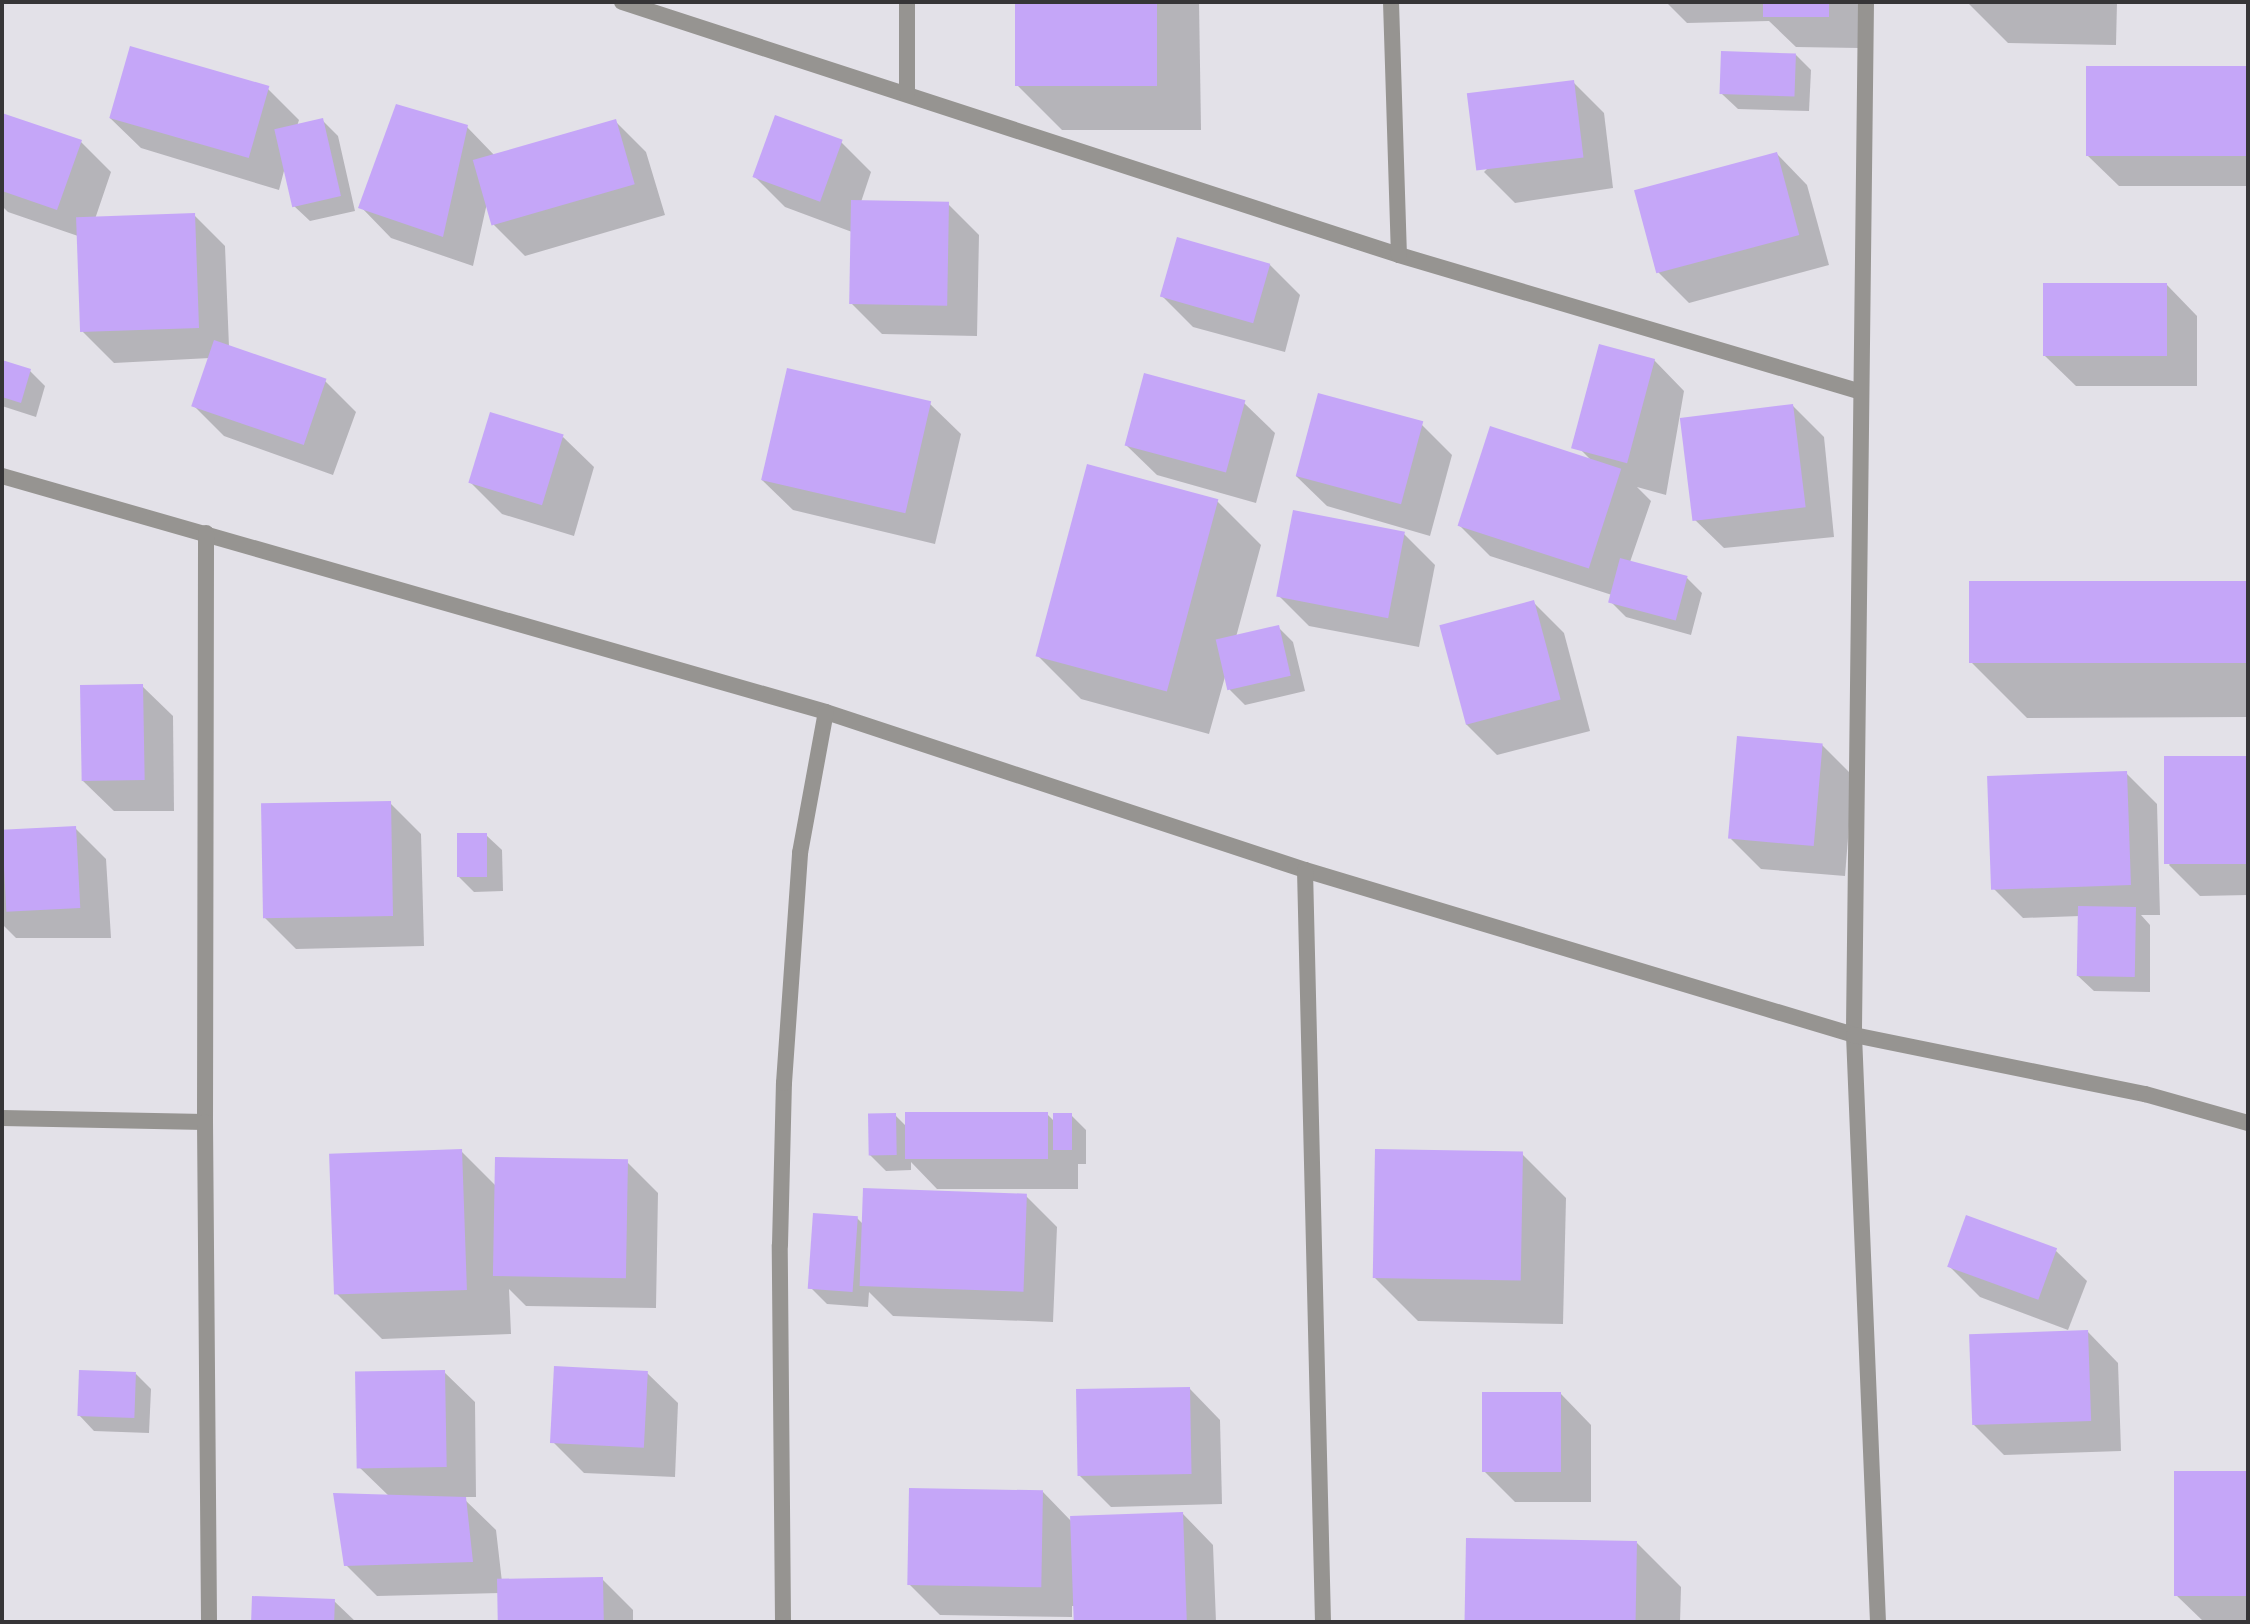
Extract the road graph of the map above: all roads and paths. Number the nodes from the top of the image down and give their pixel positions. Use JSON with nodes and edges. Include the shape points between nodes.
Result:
{"nodes":[{"id":1,"x":622,"y":2,"type":"edge"},
{"id":2,"x":907,"y":2,"type":"edge"},
{"id":3,"x":1391,"y":2,"type":"edge"},
{"id":4,"x":1866,"y":2,"type":"edge"},
{"id":5,"x":907,"y":94,"type":"junction"},
{"id":6,"x":1399,"y":255,"type":"junction"},
{"id":7,"x":1859,"y":391,"type":"junction"},
{"id":8,"x":2,"y":476,"type":"edge"},
{"id":9,"x":206,"y":533,"type":"junction"},
{"id":10,"x":826,"y":712,"type":"junction"},
{"id":11,"x":1305,"y":870,"type":"junction"},
{"id":12,"x":1854,"y":1035,"type":"junction"},
{"id":13,"x":2,"y":1118,"type":"edge"},
{"id":14,"x":205,"y":1122,"type":"junction"},
{"id":15,"x":2248,"y":1123,"type":"edge"},
{"id":16,"x":209,"y":1622,"type":"edge"},
{"id":17,"x":783,"y":1622,"type":"edge"},
{"id":18,"x":1323,"y":1622,"type":"edge"},
{"id":19,"x":1878,"y":1622,"type":"edge"}],
"edges":[{"from":1,"to":5,"type":"street"},
{"from":2,"to":5,"type":"street"},
{"from":3,"to":6,"type":"street"},
{"from":4,"to":7,"type":"street"},
{"from":5,"to":6,"type":"street"},
{"from":6,"to":7,"type":"street"},
{"from":7,"to":12,"type":"street"},
{"from":8,"to":9,"type":"street"},
{"from":9,"to":10,"type":"street"},
{"from":9,"to":14,"type":"street"},
{"from":10,"to":11,"type":"street"},
{"from":10,"to":17,"type":"street","via":[[800,853],[784,1083]]},
{"from":11,"to":12,"type":"street"},
{"from":11,"to":18,"type":"street"},
{"from":12,"to":15,"type":"street","via":[[2145,1094]]},
{"from":12,"to":19,"type":"street"},
{"from":13,"to":14,"type":"street"},
{"from":14,"to":16,"type":"street"}]}
